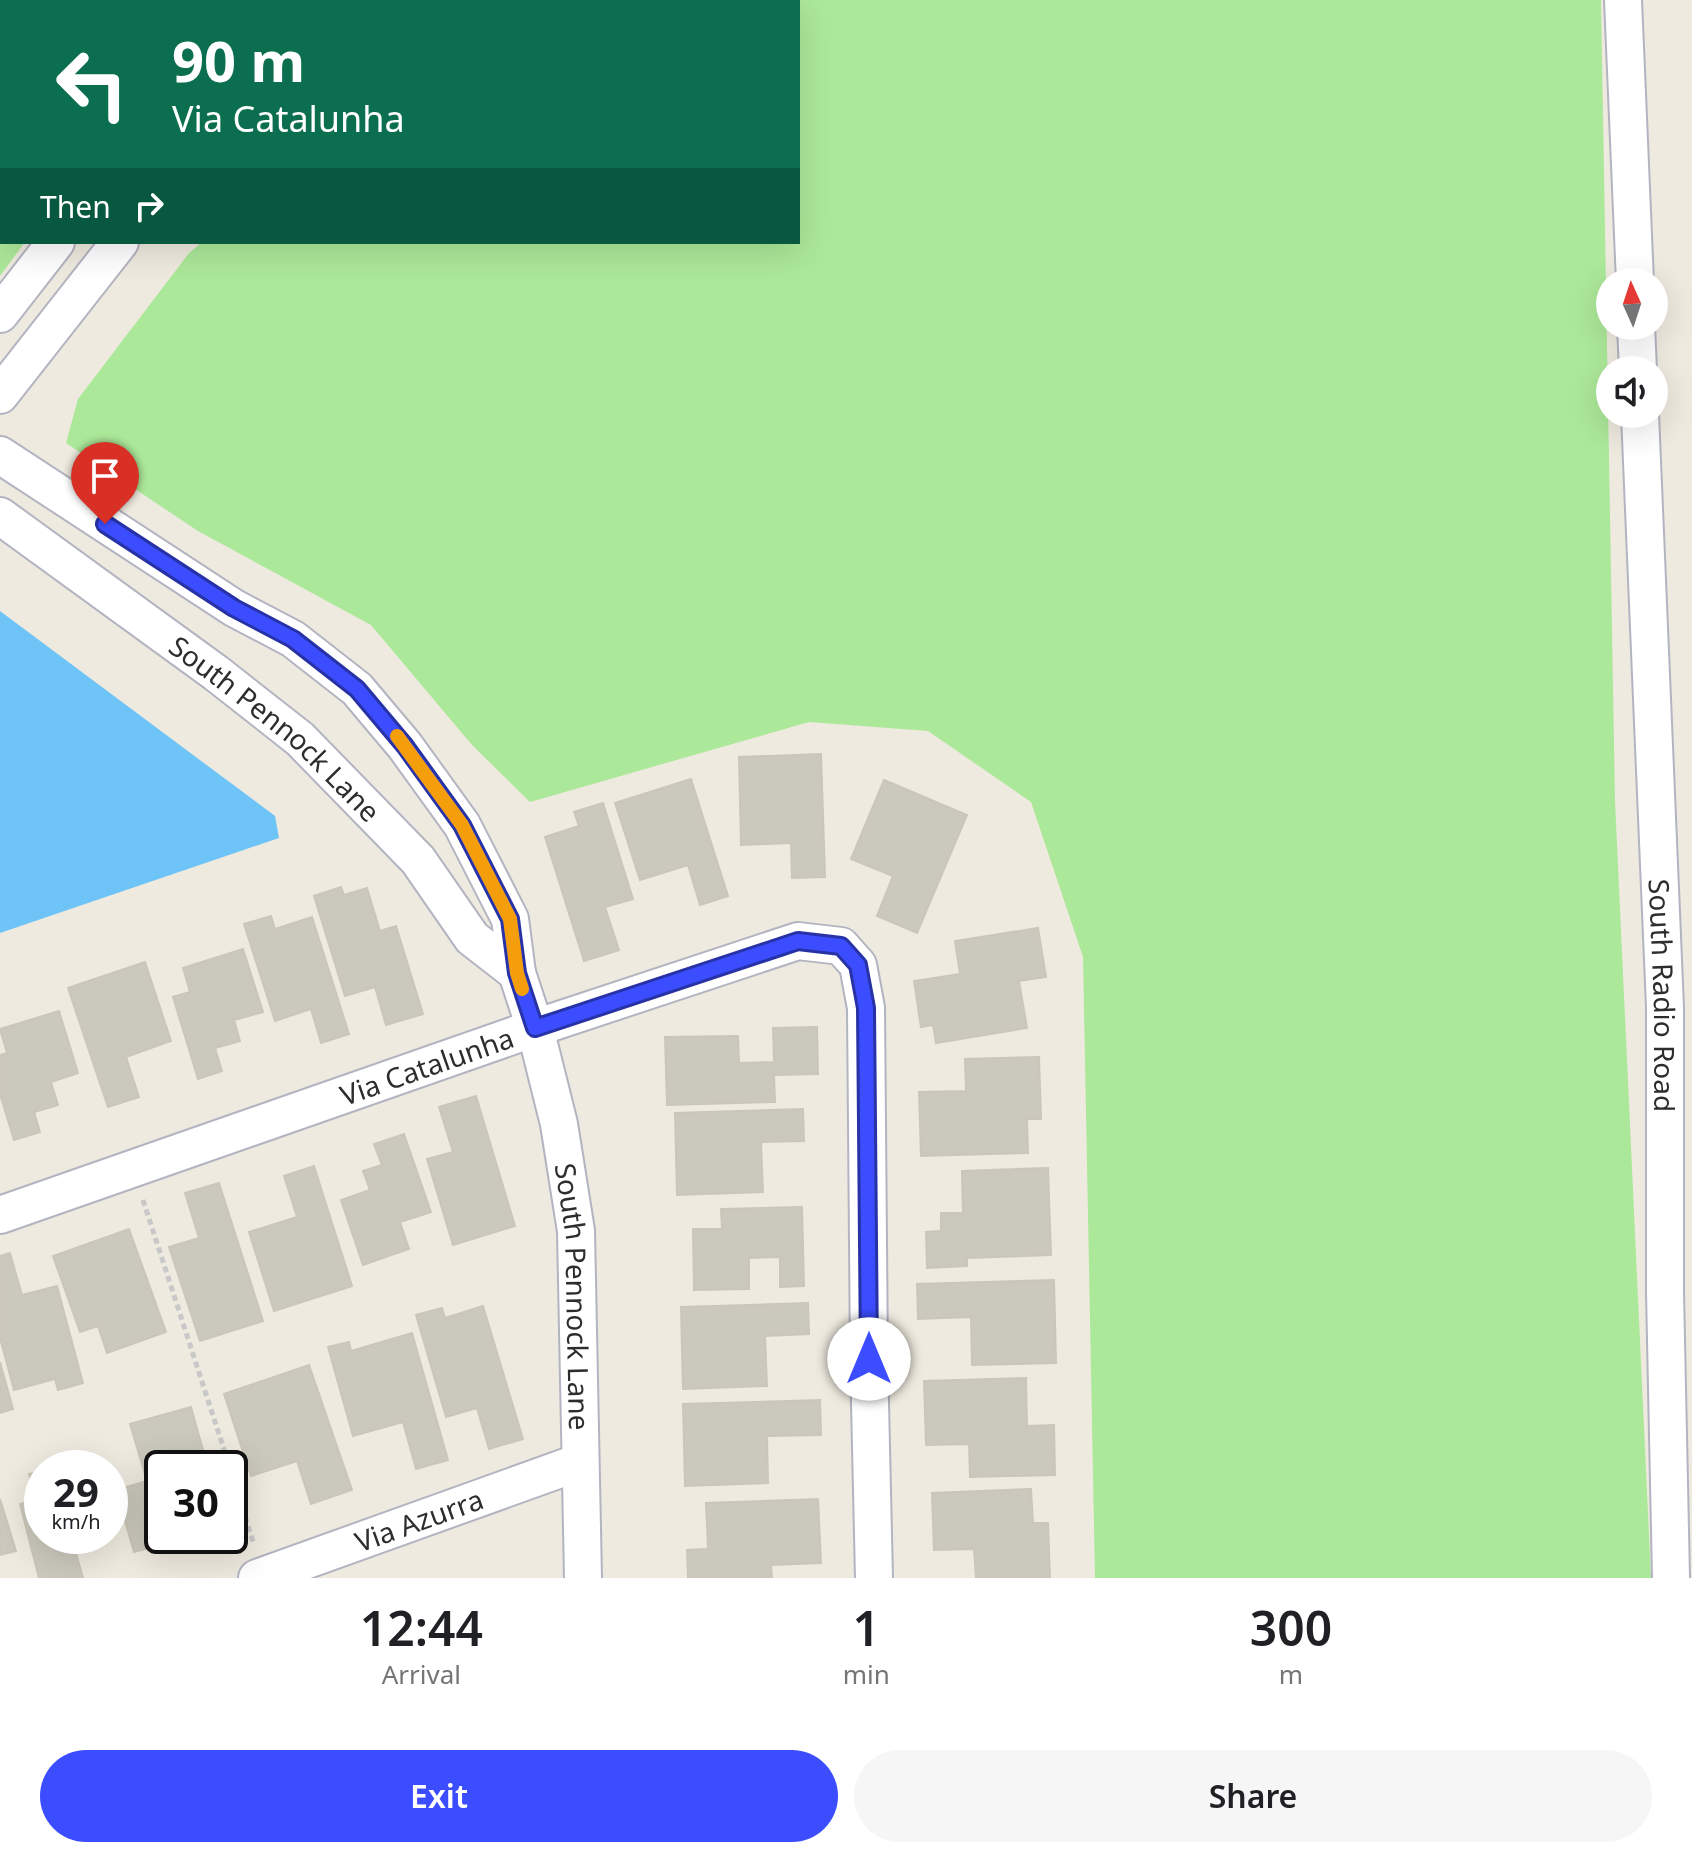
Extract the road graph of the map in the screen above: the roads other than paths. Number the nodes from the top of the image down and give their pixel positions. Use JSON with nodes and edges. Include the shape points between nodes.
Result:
{"nodes":[{"id":1,"x":1623,"y":0,"type":"edge"},
{"id":2,"x":54,"y":244,"type":"edge"},
{"id":3,"x":118,"y":244,"type":"edge"},
{"id":4,"x":1634,"y":268,"type":"edge"},
{"id":5,"x":0,"y":314,"type":"edge"},
{"id":6,"x":0,"y":395,"type":"edge"},
{"id":7,"x":1641,"y":428,"type":"edge"},
{"id":8,"x":0,"y":455,"type":"edge"},
{"id":9,"x":0,"y":516,"type":"edge"},
{"id":10,"x":517,"y":973,"type":"junction"},
{"id":11,"x":535,"y":1028,"type":"junction"},
{"id":12,"x":0,"y":1215,"type":"edge"},
{"id":13,"x":580,"y":1462,"type":"junction"},
{"id":14,"x":257,"y":1565,"type":"edge"},
{"id":15,"x":583,"y":1578,"type":"edge"},
{"id":16,"x":874,"y":1578,"type":"edge"},
{"id":17,"x":1671,"y":1578,"type":"edge"}],
"edges":[{"from":1,"to":4,"type":"street"},
{"from":2,"to":5,"type":"street"},
{"from":3,"to":6,"type":"street"},
{"from":7,"to":17,"type":"street","name":"South Radio Road","via":[[1665,1007]]},
{"from":8,"to":10,"type":"street","name":"South Pennock Lane","via":[[234,608],[293,639],[357,689],[462,825],[510,919]]},
{"from":9,"to":10,"type":"street","name":"South Pennock Lane","via":[[300,739],[418,860],[472,938]]},
{"from":10,"to":11,"type":"street","name":"South Pennock Lane"},
{"from":11,"to":12,"type":"street","name":"Via Catalunha"},
{"from":11,"to":13,"type":"street","name":"South Pennock Lane","via":[[559,1124],[576,1231]]},
{"from":11,"to":16,"type":"street","name":"Via Catalunha","via":[[798,941],[841,946],[858,965],[866,1008]]},
{"from":13,"to":14,"type":"street","name":"Via Azurra"},
{"from":13,"to":15,"type":"street","name":"South Pennock Lane"}]}
